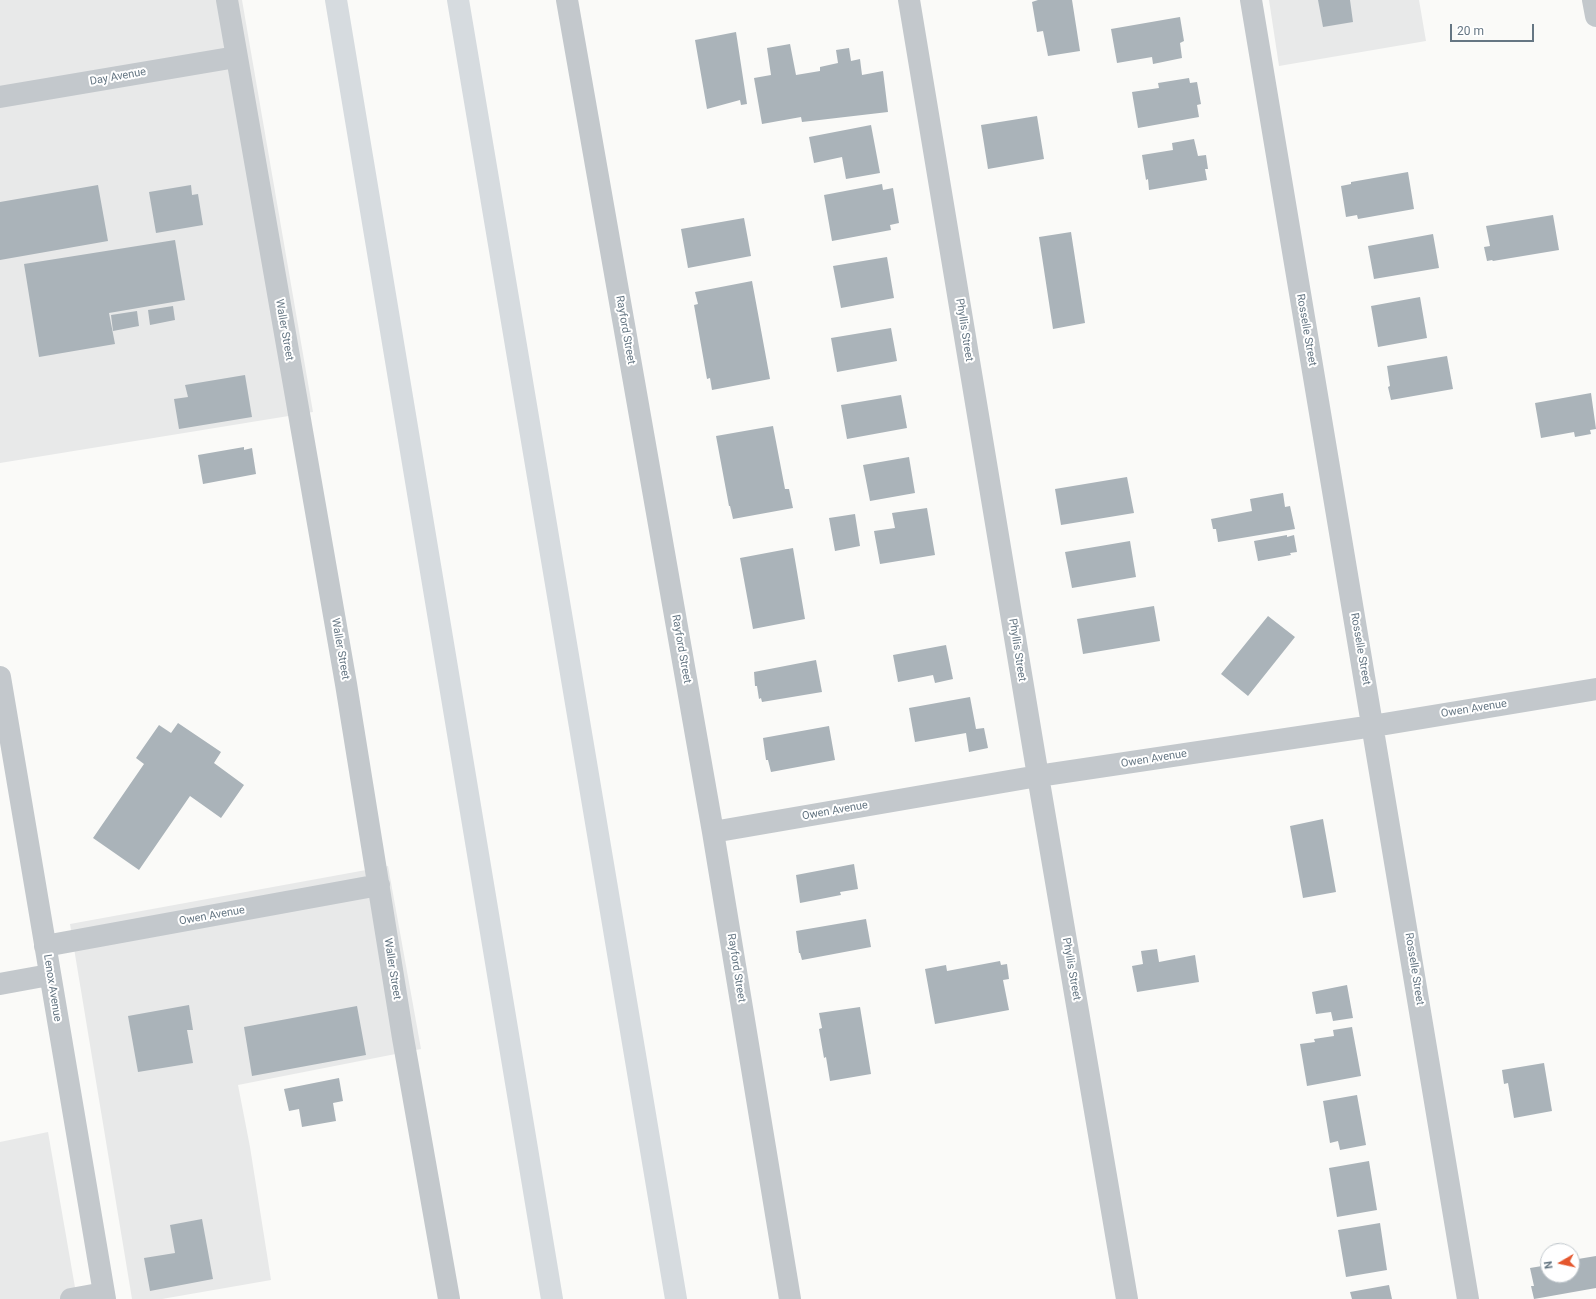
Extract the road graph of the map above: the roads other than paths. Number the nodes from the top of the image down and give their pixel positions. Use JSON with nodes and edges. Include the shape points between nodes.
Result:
{"nodes":[{"id":1,"x":227,"y":0,"type":"edge"},
{"id":2,"x":336,"y":0,"type":"edge"},
{"id":3,"x":458,"y":0,"type":"edge"},
{"id":4,"x":909,"y":0,"type":"edge"},
{"id":5,"x":1251,"y":0,"type":"edge"},
{"id":6,"x":1593,"y":0,"type":"edge"},
{"id":7,"x":572,"y":1,"type":"edge"},
{"id":8,"x":1596,"y":16,"type":"edge"},
{"id":9,"x":236,"y":57,"type":"junction"},
{"id":10,"x":0,"y":97,"type":"edge"},
{"id":11,"x":0,"y":683,"type":"edge"},
{"id":12,"x":1596,"y":689,"type":"edge"},
{"id":13,"x":1373,"y":726,"type":"junction"},
{"id":14,"x":1038,"y":776,"type":"junction"},
{"id":15,"x":713,"y":832,"type":"junction"},
{"id":16,"x":378,"y":885,"type":"junction"},
{"id":17,"x":45,"y":946,"type":"junction"},
{"id":18,"x":49,"y":975,"type":"junction"},
{"id":19,"x":0,"y":984,"type":"edge"},
{"id":20,"x":104,"y":1296,"type":"edge"},
{"id":21,"x":71,"y":1299,"type":"edge"},
{"id":22,"x":449,"y":1299,"type":"edge"},
{"id":23,"x":552,"y":1299,"type":"edge"},
{"id":24,"x":676,"y":1299,"type":"edge"},
{"id":25,"x":790,"y":1299,"type":"edge"},
{"id":26,"x":1127,"y":1299,"type":"edge"},
{"id":27,"x":1468,"y":1299,"type":"edge"}],
"edges":[{"from":1,"to":9,"type":"street","name":"Waller Street"},
{"from":2,"to":23,"type":"highway"},
{"from":3,"to":24,"type":"highway"},
{"from":4,"to":14,"type":"street","name":"Phyllis Street"},
{"from":5,"to":13,"type":"street","name":"Rosselle Street"},
{"from":6,"to":8,"type":"street"},
{"from":7,"to":15,"type":"street","name":"Rayford Street"},
{"from":9,"to":10,"type":"street","name":"Day Avenue"},
{"from":9,"to":16,"type":"street","name":"Waller Street","via":[[346,684]]},
{"from":11,"to":17,"type":"street","name":"Lenox Avenue"},
{"from":12,"to":13,"type":"street","name":"Owen Avenue"},
{"from":13,"to":14,"type":"street","name":"Owen Avenue"},
{"from":13,"to":27,"type":"street","name":"Rosselle Street"},
{"from":14,"to":15,"type":"street","name":"Owen Avenue"},
{"from":14,"to":26,"type":"street","name":"Phyllis Street"},
{"from":15,"to":25,"type":"street","name":"Rayford Street"},
{"from":16,"to":17,"type":"street","name":"Owen Avenue"},
{"from":16,"to":22,"type":"street","name":"Waller Street"},
{"from":17,"to":18,"type":"street","name":"Lenox Avenue"},
{"from":18,"to":19,"type":"street"},
{"from":18,"to":20,"type":"street","name":"Lenox Avenue"},
{"from":20,"to":21,"type":"street"}]}
